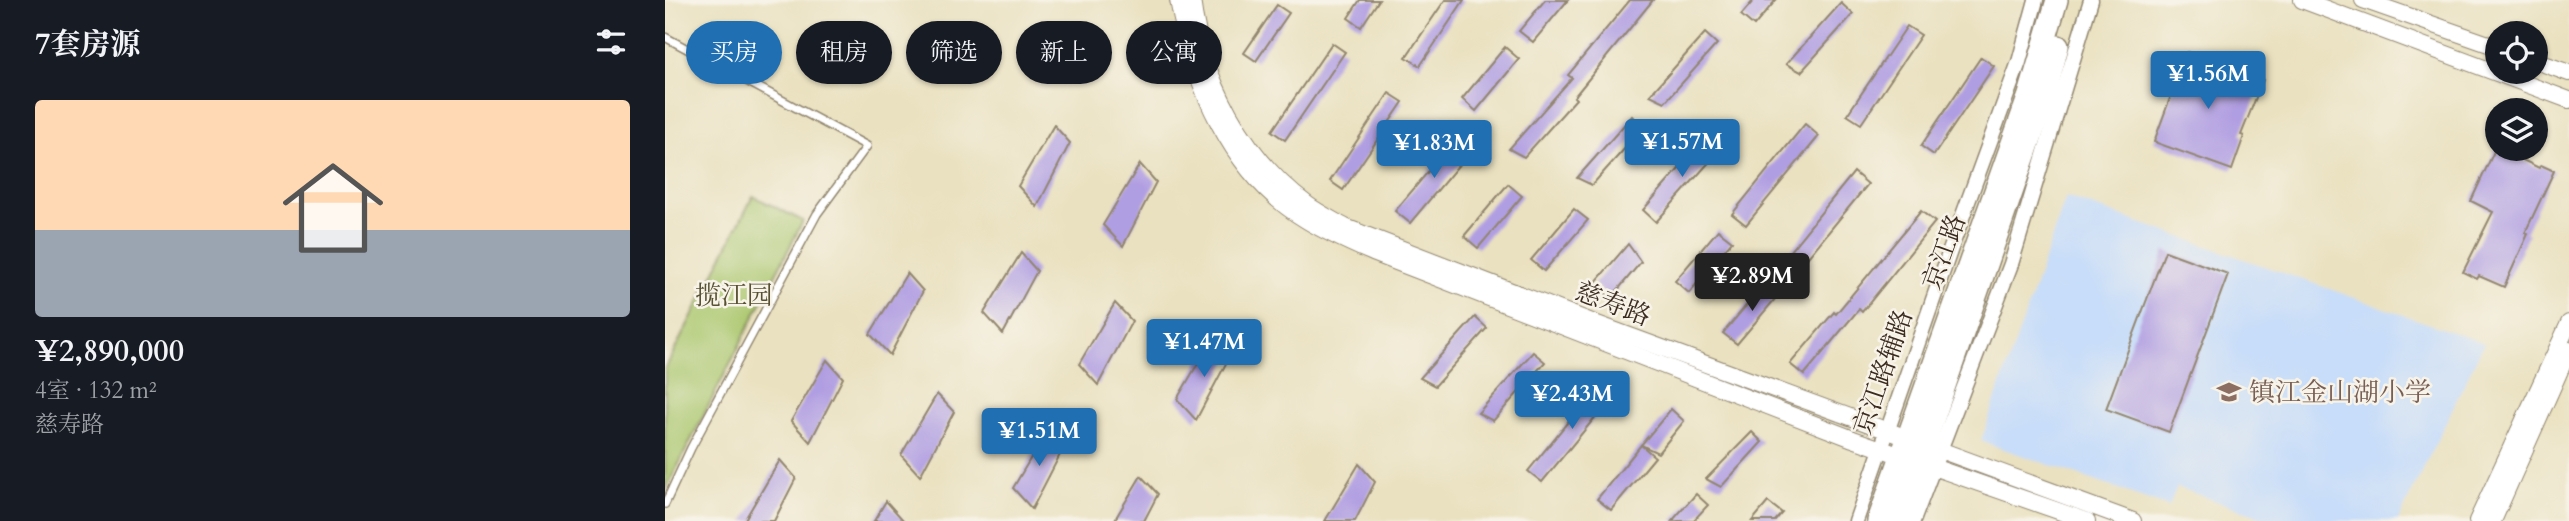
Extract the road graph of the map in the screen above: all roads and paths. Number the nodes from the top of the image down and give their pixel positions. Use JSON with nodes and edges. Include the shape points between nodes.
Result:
{"nodes":[{"id":1,"x":1178,"y":0,"type":"edge"},
{"id":2,"x":1192,"y":0,"type":"edge"},
{"id":3,"x":2036,"y":0,"type":"edge"},
{"id":4,"x":2057,"y":0,"type":"edge"},
{"id":5,"x":2071,"y":0,"type":"edge"},
{"id":6,"x":2091,"y":0,"type":"edge"},
{"id":7,"x":2302,"y":0,"type":"edge"},
{"id":8,"x":2363,"y":0,"type":"edge"},
{"id":9,"x":665,"y":37,"type":"edge"},
{"id":10,"x":2485,"y":43,"type":"edge"},
{"id":11,"x":2548,"y":65,"type":"edge"},
{"id":12,"x":2569,"y":73,"type":"edge"},
{"id":13,"x":2569,"y":100,"type":"edge"},
{"id":14,"x":2569,"y":323,"type":"edge"},
{"id":15,"x":2569,"y":350,"type":"edge"},
{"id":16,"x":1912,"y":450,"type":"junction"},
{"id":17,"x":665,"y":504,"type":"edge"},
{"id":18,"x":1856,"y":521,"type":"edge"},
{"id":19,"x":1878,"y":521,"type":"edge"},
{"id":20,"x":1898,"y":521,"type":"edge"},
{"id":21,"x":1913,"y":521,"type":"edge"},
{"id":22,"x":2087,"y":521,"type":"edge"},
{"id":23,"x":2133,"y":521,"type":"edge"},
{"id":24,"x":2477,"y":521,"type":"edge"},
{"id":25,"x":2493,"y":521,"type":"edge"}],
"edges":[{"from":1,"to":16,"type":"street","name":"慈寿路","via":[[1197,78],[1210,109],[1267,190],[1304,219],[1373,253]]},
{"from":2,"to":16,"type":"street","name":"慈寿路","via":[[1207,65],[1235,124],[1278,178],[1309,205],[1345,227]]},
{"from":3,"to":16,"type":"street","name":"京江路辅路","via":[[2019,62],[1951,248]]},
{"from":4,"to":16,"type":"main road","name":"京江路"},
{"from":5,"to":16,"type":"main road","name":"京江路","via":[[2043,103]]},
{"from":6,"to":16,"type":"street","name":"京江路辅路","via":[[2011,264]]},
{"from":7,"to":13,"type":"street"},
{"from":8,"to":10,"type":"street"},
{"from":9,"to":17,"type":"lane","via":[[867,146],[817,214]]},
{"from":11,"to":12,"type":"street"},
{"from":14,"to":24,"type":"street"},
{"from":15,"to":25,"type":"street"},
{"from":16,"to":18,"type":"street","name":"京江路辅路"},
{"from":16,"to":19,"type":"main road","name":"京江路"},
{"from":16,"to":20,"type":"main road","name":"京江路"},
{"from":16,"to":21,"type":"street","name":"京江路辅路"},
{"from":16,"to":22,"type":"street","name":"慈寿路"},
{"from":16,"to":23,"type":"street","name":"慈寿路"}]}
